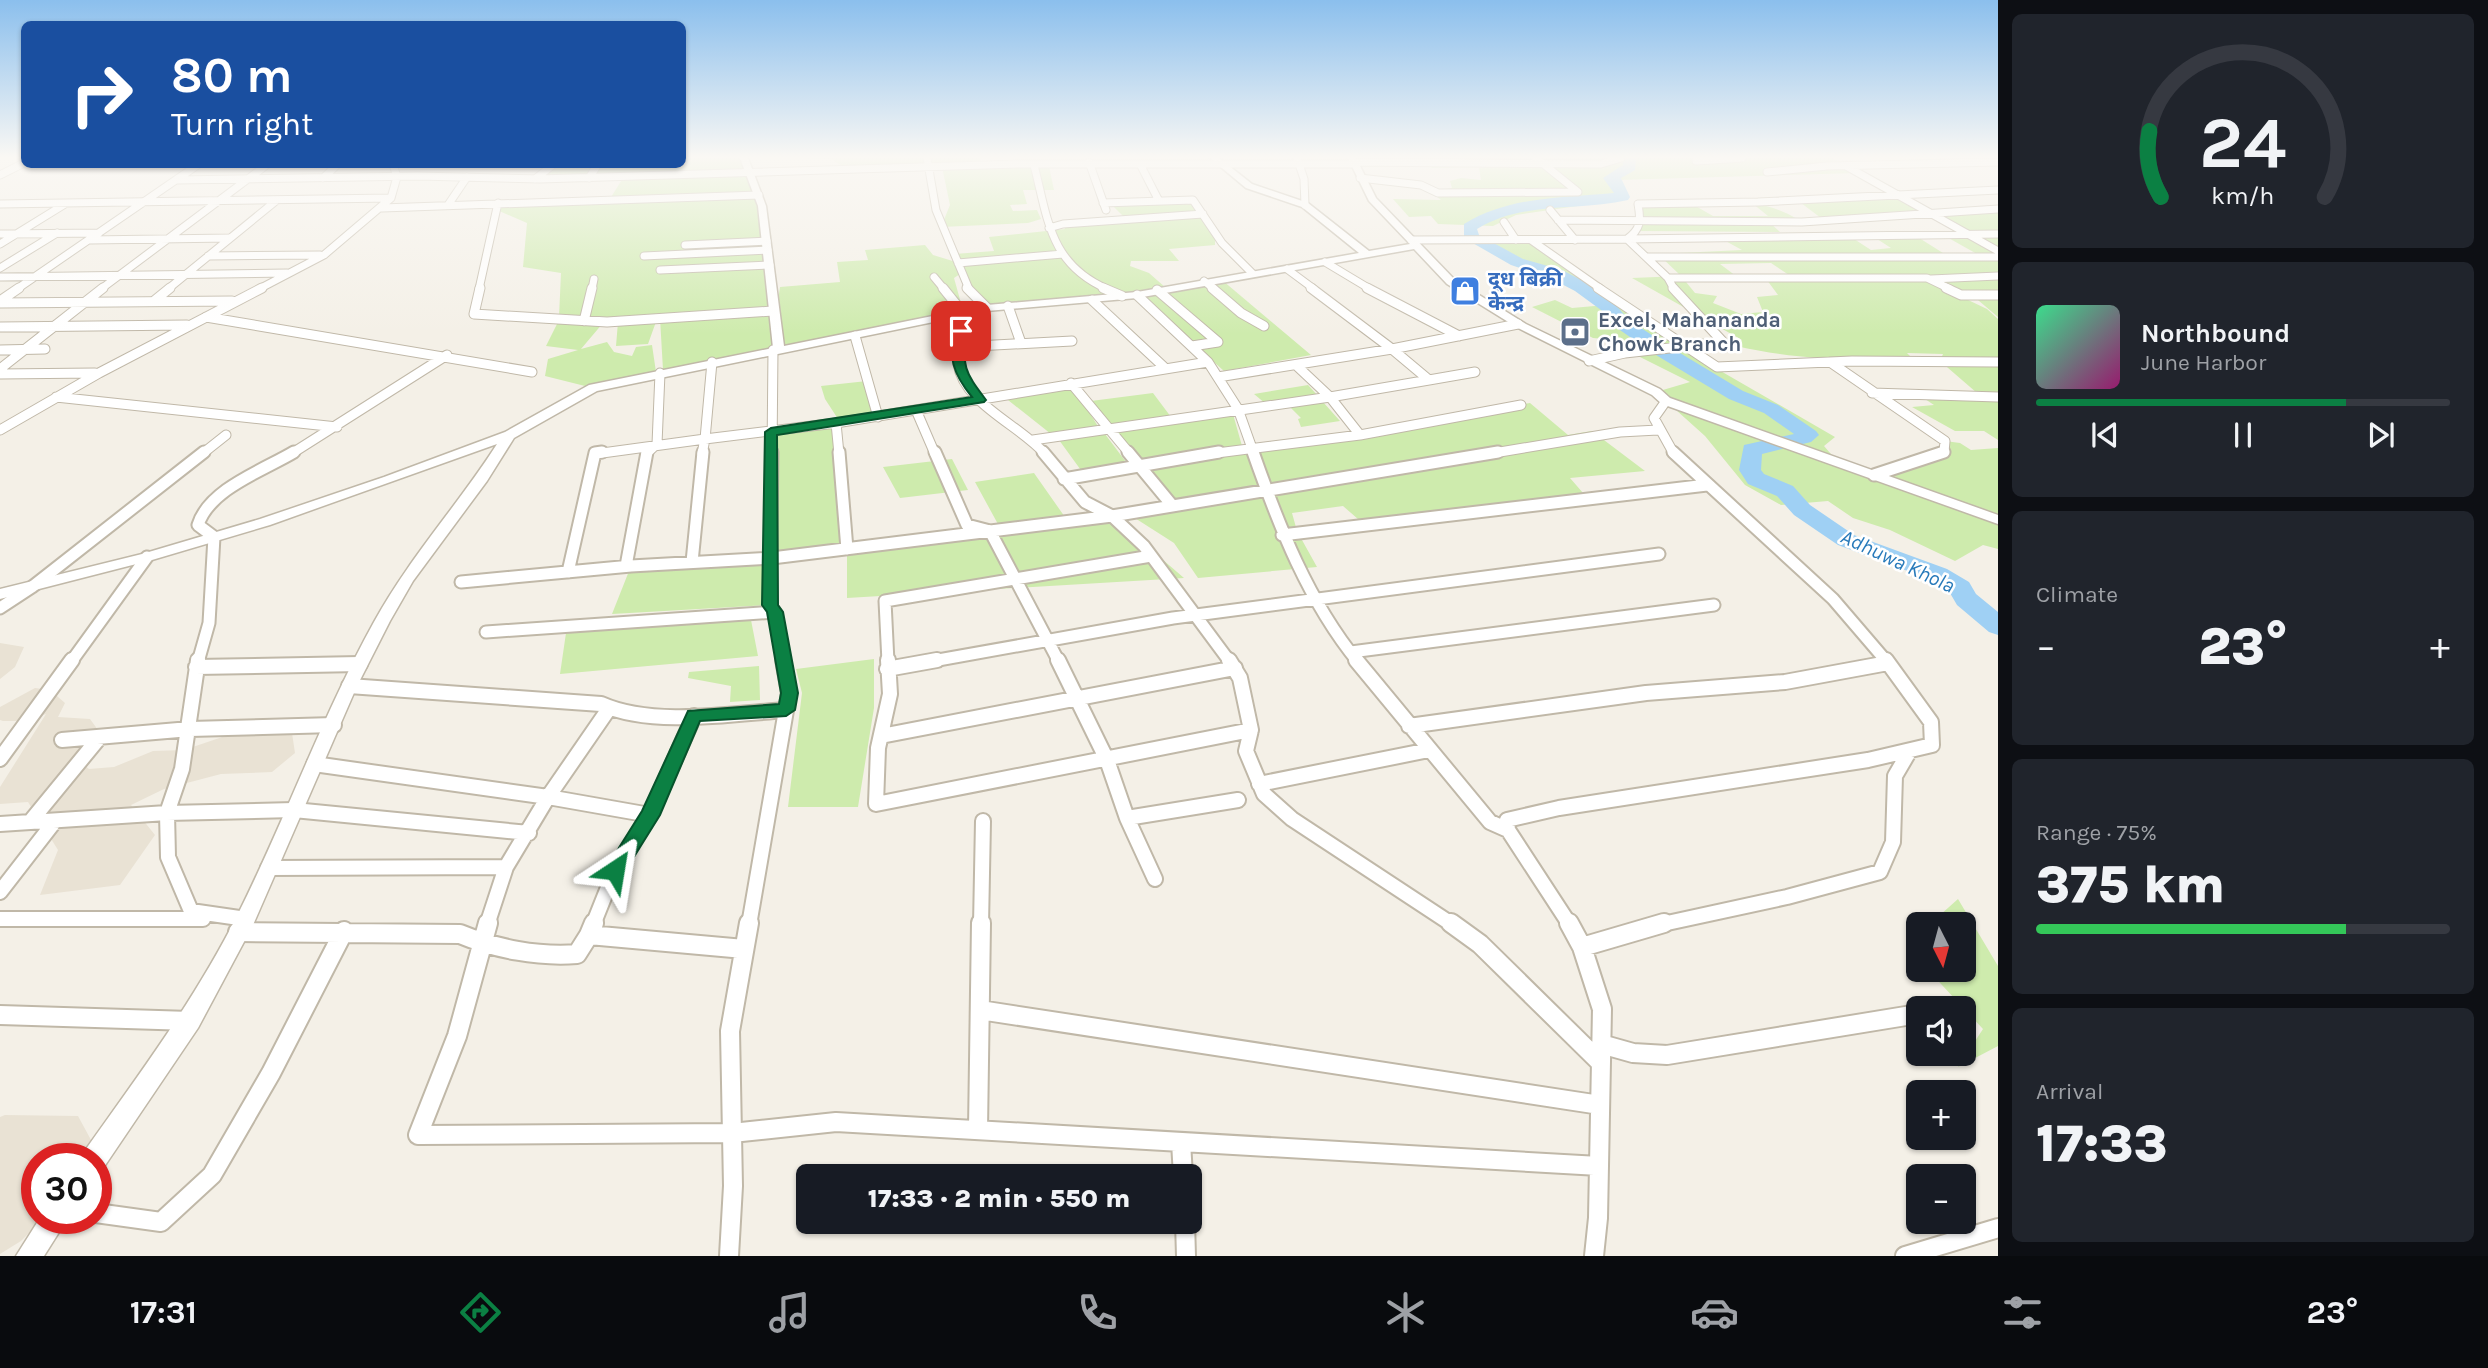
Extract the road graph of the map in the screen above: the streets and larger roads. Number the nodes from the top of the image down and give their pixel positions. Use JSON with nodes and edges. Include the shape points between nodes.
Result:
{"nodes":[{"id":1,"x":45,"y":217,"type":"edge"},
{"id":2,"x":123,"y":217,"type":"edge"},
{"id":3,"x":199,"y":217,"type":"edge"},
{"id":4,"x":256,"y":217,"type":"edge"},
{"id":5,"x":371,"y":217,"type":"edge"},
{"id":6,"x":495,"y":217,"type":"edge"},
{"id":7,"x":763,"y":217,"type":"edge"},
{"id":8,"x":939,"y":217,"type":"edge"},
{"id":9,"x":1046,"y":217,"type":"edge"},
{"id":10,"x":1110,"y":217,"type":"edge"},
{"id":11,"x":1169,"y":217,"type":"edge"},
{"id":12,"x":1205,"y":217,"type":"edge"},
{"id":13,"x":1320,"y":217,"type":"edge"},
{"id":14,"x":1388,"y":217,"type":"edge"},
{"id":15,"x":1555,"y":217,"type":"edge"},
{"id":16,"x":1876,"y":217,"type":"edge"},
{"id":17,"x":1933,"y":217,"type":"edge"},
{"id":18,"x":1641,"y":219,"type":"junction"},
{"id":19,"x":1558,"y":220,"type":"junction"},
{"id":20,"x":1113,"y":221,"type":"junction"},
{"id":21,"x":1504,"y":222,"type":"dead end"},
{"id":22,"x":1049,"y":228,"type":"junction"},
{"id":23,"x":57,"y":232,"type":"junction"},
{"id":24,"x":99,"y":233,"type":"junction"},
{"id":25,"x":0,"y":234,"type":"edge"},
{"id":26,"x":18,"y":234,"type":"junction"},
{"id":27,"x":1998,"y":234,"type":"edge"},
{"id":28,"x":1970,"y":236,"type":"junction"},
{"id":29,"x":168,"y":238,"type":"junction"},
{"id":30,"x":229,"y":239,"type":"junction"},
{"id":31,"x":1627,"y":239,"type":"junction"},
{"id":32,"x":90,"y":240,"type":"junction"},
{"id":33,"x":1516,"y":240,"type":"junction"},
{"id":34,"x":1531,"y":240,"type":"junction"},
{"id":35,"x":1575,"y":240,"type":"junction"},
{"id":36,"x":1413,"y":243,"type":"junction"},
{"id":37,"x":0,"y":244,"type":"edge"},
{"id":38,"x":685,"y":245,"type":"dead end"},
{"id":39,"x":768,"y":245,"type":"junction"},
{"id":40,"x":1998,"y":251,"type":"edge"},
{"id":41,"x":1365,"y":253,"type":"junction"},
{"id":42,"x":1063,"y":254,"type":"junction"},
{"id":43,"x":324,"y":255,"type":"junction"},
{"id":44,"x":208,"y":256,"type":"junction"},
{"id":45,"x":644,"y":256,"type":"dead end"},
{"id":46,"x":1648,"y":257,"type":"junction"},
{"id":47,"x":1998,"y":257,"type":"edge"},
{"id":48,"x":1325,"y":262,"type":"junction"},
{"id":49,"x":958,"y":263,"type":"junction"},
{"id":50,"x":770,"y":265,"type":"junction"},
{"id":51,"x":0,"y":268,"type":"edge"},
{"id":52,"x":1287,"y":269,"type":"junction"},
{"id":53,"x":660,"y":270,"type":"dead end"},
{"id":54,"x":290,"y":273,"type":"junction"},
{"id":55,"x":1252,"y":273,"type":"junction"},
{"id":56,"x":121,"y":274,"type":"junction"},
{"id":57,"x":184,"y":275,"type":"junction"},
{"id":58,"x":934,"y":276,"type":"dead end"},
{"id":59,"x":1998,"y":276,"type":"edge"},
{"id":60,"x":35,"y":277,"type":"junction"},
{"id":61,"x":0,"y":278,"type":"edge"},
{"id":62,"x":1668,"y":278,"type":"junction"},
{"id":63,"x":594,"y":279,"type":"dead end"},
{"id":64,"x":1931,"y":279,"type":"junction"},
{"id":65,"x":1204,"y":281,"type":"junction"},
{"id":66,"x":1157,"y":290,"type":"junction"},
{"id":67,"x":1137,"y":295,"type":"junction"},
{"id":68,"x":1998,"y":295,"type":"edge"},
{"id":69,"x":1122,"y":296,"type":"junction"},
{"id":70,"x":1092,"y":300,"type":"junction"},
{"id":71,"x":154,"y":301,"type":"junction"},
{"id":72,"x":236,"y":301,"type":"junction"},
{"id":73,"x":0,"y":302,"type":"edge"},
{"id":74,"x":86,"y":302,"type":"junction"},
{"id":75,"x":1008,"y":306,"type":"junction"},
{"id":76,"x":987,"y":308,"type":"junction"},
{"id":77,"x":773,"y":311,"type":"junction"},
{"id":78,"x":964,"y":314,"type":"junction"},
{"id":79,"x":206,"y":317,"type":"junction"},
{"id":80,"x":584,"y":321,"type":"junction"},
{"id":81,"x":1518,"y":324,"type":"junction"},
{"id":82,"x":191,"y":325,"type":"junction"},
{"id":83,"x":52,"y":326,"type":"junction"},
{"id":84,"x":1264,"y":326,"type":"dead end"},
{"id":85,"x":0,"y":327,"type":"edge"},
{"id":86,"x":855,"y":336,"type":"junction"},
{"id":87,"x":1460,"y":336,"type":"junction"},
{"id":88,"x":1072,"y":341,"type":"dead end"},
{"id":89,"x":1021,"y":343,"type":"junction"},
{"id":90,"x":1686,"y":345,"type":"junction"},
{"id":91,"x":1192,"y":346,"type":"junction"},
{"id":92,"x":958,"y":347,"type":"junction"},
{"id":93,"x":45,"y":349,"type":"dead end"},
{"id":94,"x":776,"y":349,"type":"junction"},
{"id":95,"x":1392,"y":349,"type":"junction"},
{"id":96,"x":0,"y":350,"type":"edge"},
{"id":97,"x":24,"y":350,"type":"junction"},
{"id":98,"x":447,"y":355,"type":"junction"},
{"id":99,"x":1589,"y":361,"type":"junction"},
{"id":100,"x":712,"y":362,"type":"junction"},
{"id":101,"x":1208,"y":362,"type":"junction"},
{"id":102,"x":1830,"y":362,"type":"junction"},
{"id":103,"x":1998,"y":362,"type":"edge"},
{"id":104,"x":1297,"y":366,"type":"junction"},
{"id":105,"x":1165,"y":368,"type":"junction"},
{"id":106,"x":0,"y":372,"type":"edge"},
{"id":107,"x":532,"y":372,"type":"dead end"},
{"id":108,"x":1475,"y":372,"type":"dead end"},
{"id":109,"x":99,"y":373,"type":"junction"},
{"id":110,"x":660,"y":373,"type":"junction"},
{"id":111,"x":1218,"y":377,"type":"junction"},
{"id":112,"x":1429,"y":380,"type":"junction"},
{"id":113,"x":1070,"y":383,"type":"junction"},
{"id":114,"x":1872,"y":393,"type":"junction"},
{"id":115,"x":56,"y":397,"type":"junction"},
{"id":116,"x":1330,"y":397,"type":"junction"},
{"id":117,"x":1998,"y":397,"type":"edge"},
{"id":118,"x":980,"y":400,"type":"junction"},
{"id":119,"x":1666,"y":401,"type":"junction"},
{"id":120,"x":1521,"y":405,"type":"dead end"},
{"id":121,"x":1238,"y":409,"type":"junction"},
{"id":122,"x":916,"y":410,"type":"junction"},
{"id":123,"x":878,"y":416,"type":"junction"},
{"id":124,"x":836,"y":423,"type":"junction"},
{"id":125,"x":338,"y":427,"type":"junction"},
{"id":126,"x":0,"y":430,"type":"edge"},
{"id":127,"x":1108,"y":430,"type":"junction"},
{"id":128,"x":1658,"y":430,"type":"junction"},
{"id":129,"x":771,"y":432,"type":"junction"},
{"id":130,"x":226,"y":435,"type":"dead end"},
{"id":131,"x":509,"y":435,"type":"junction"},
{"id":132,"x":1360,"y":435,"type":"junction"},
{"id":133,"x":705,"y":439,"type":"junction"},
{"id":134,"x":1033,"y":440,"type":"junction"},
{"id":135,"x":657,"y":444,"type":"junction"},
{"id":136,"x":1250,"y":447,"type":"junction"},
{"id":137,"x":1137,"y":465,"type":"junction"},
{"id":138,"x":1874,"y":475,"type":"junction"},
{"id":139,"x":1064,"y":478,"type":"junction"},
{"id":140,"x":1707,"y":485,"type":"junction"},
{"id":141,"x":1266,"y":488,"type":"junction"},
{"id":142,"x":1171,"y":505,"type":"junction"},
{"id":143,"x":1112,"y":516,"type":"junction"},
{"id":144,"x":1998,"y":520,"type":"edge"},
{"id":145,"x":990,"y":531,"type":"junction"},
{"id":146,"x":1282,"y":535,"type":"junction"},
{"id":147,"x":214,"y":537,"type":"junction"},
{"id":148,"x":847,"y":549,"type":"junction"},
{"id":149,"x":1659,"y":554,"type":"dead end"},
{"id":150,"x":1151,"y":556,"type":"junction"},
{"id":151,"x":147,"y":557,"type":"junction"},
{"id":152,"x":772,"y":558,"type":"junction"},
{"id":153,"x":692,"y":562,"type":"junction"},
{"id":154,"x":626,"y":566,"type":"junction"},
{"id":155,"x":568,"y":572,"type":"junction"},
{"id":156,"x":1014,"y":579,"type":"junction"},
{"id":157,"x":461,"y":582,"type":"dead end"},
{"id":158,"x":32,"y":587,"type":"junction"},
{"id":159,"x":0,"y":594,"type":"edge"},
{"id":160,"x":1316,"y":598,"type":"junction"},
{"id":161,"x":1714,"y":605,"type":"dead end"},
{"id":162,"x":0,"y":608,"type":"edge"},
{"id":163,"x":775,"y":612,"type":"junction"},
{"id":164,"x":1196,"y":615,"type":"junction"},
{"id":165,"x":486,"y":632,"type":"dead end"},
{"id":166,"x":1044,"y":640,"type":"junction"},
{"id":167,"x":1351,"y":652,"type":"junction"},
{"id":168,"x":1888,"y":663,"type":"junction"},
{"id":169,"x":360,"y":664,"type":"junction"},
{"id":170,"x":195,"y":667,"type":"junction"},
{"id":171,"x":1235,"y":668,"type":"junction"},
{"id":172,"x":887,"y":669,"type":"junction"},
{"id":173,"x":349,"y":686,"type":"junction"},
{"id":174,"x":1078,"y":699,"type":"junction"},
{"id":175,"x":608,"y":710,"type":"junction"},
{"id":176,"x":786,"y":710,"type":"junction"},
{"id":177,"x":694,"y":716,"type":"junction"},
{"id":178,"x":334,"y":725,"type":"junction"},
{"id":179,"x":1409,"y":726,"type":"junction"},
{"id":180,"x":190,"y":729,"type":"junction"},
{"id":181,"x":1251,"y":730,"type":"junction"},
{"id":182,"x":881,"y":736,"type":"junction"},
{"id":183,"x":99,"y":738,"type":"junction"},
{"id":184,"x":62,"y":740,"type":"dead end"},
{"id":185,"x":1429,"y":750,"type":"junction"},
{"id":186,"x":1909,"y":752,"type":"junction"},
{"id":187,"x":0,"y":759,"type":"edge"},
{"id":188,"x":1107,"y":760,"type":"junction"},
{"id":189,"x":314,"y":764,"type":"junction"},
{"id":190,"x":1259,"y":784,"type":"junction"},
{"id":191,"x":548,"y":797,"type":"junction"},
{"id":192,"x":1238,"y":800,"type":"dead end"},
{"id":193,"x":294,"y":810,"type":"junction"},
{"id":194,"x":167,"y":813,"type":"junction"},
{"id":195,"x":650,"y":815,"type":"junction"},
{"id":196,"x":1127,"y":818,"type":"junction"},
{"id":197,"x":55,"y":821,"type":"junction"},
{"id":198,"x":983,"y":821,"type":"dead end"},
{"id":199,"x":30,"y":822,"type":"junction"},
{"id":200,"x":0,"y":824,"type":"edge"},
{"id":201,"x":1508,"y":830,"type":"junction"},
{"id":202,"x":529,"y":833,"type":"junction"},
{"id":203,"x":506,"y":867,"type":"junction"},
{"id":204,"x":268,"y":868,"type":"junction"},
{"id":205,"x":1155,"y":879,"type":"dead end"},
{"id":206,"x":0,"y":892,"type":"edge"},
{"id":207,"x":0,"y":919,"type":"edge"},
{"id":208,"x":242,"y":926,"type":"junction"},
{"id":209,"x":344,"y":931,"type":"junction"},
{"id":210,"x":589,"y":935,"type":"junction"},
{"id":211,"x":481,"y":943,"type":"junction"},
{"id":212,"x":1582,"y":947,"type":"junction"},
{"id":213,"x":744,"y":949,"type":"junction"},
{"id":214,"x":980,"y":1010,"type":"junction"},
{"id":215,"x":0,"y":1015,"type":"edge"},
{"id":216,"x":1906,"y":1016,"type":"edge"},
{"id":217,"x":190,"y":1021,"type":"junction"},
{"id":218,"x":1601,"y":1053,"type":"junction"},
{"id":219,"x":1600,"y":1105,"type":"junction"},
{"id":220,"x":978,"y":1130,"type":"junction"},
{"id":221,"x":732,"y":1132,"type":"junction"},
{"id":222,"x":1181,"y":1142,"type":"junction"},
{"id":223,"x":105,"y":1143,"type":"edge"},
{"id":224,"x":1182,"y":1164,"type":"edge"},
{"id":225,"x":1599,"y":1167,"type":"junction"},
{"id":226,"x":112,"y":1215,"type":"edge"},
{"id":227,"x":1998,"y":1228,"type":"edge"},
{"id":228,"x":44,"y":1234,"type":"edge"},
{"id":229,"x":1185,"y":1234,"type":"edge"},
{"id":230,"x":29,"y":1256,"type":"edge"},
{"id":231,"x":729,"y":1256,"type":"edge"},
{"id":232,"x":1186,"y":1256,"type":"edge"},
{"id":233,"x":1594,"y":1256,"type":"edge"},
{"id":234,"x":1905,"y":1256,"type":"edge"}],
"edges":[{"from":1,"to":26,"type":"street"},
{"from":2,"to":24,"type":"street"},
{"from":3,"to":29,"type":"street"},
{"from":4,"to":30,"type":"street"},
{"from":5,"to":43,"type":"street"},
{"from":6,"to":80,"type":"street","via":[[474,314]]},
{"from":7,"to":39,"type":"street"},
{"from":8,"to":49,"type":"street"},
{"from":9,"to":22,"type":"street"},
{"from":10,"to":20,"type":"street"},
{"from":11,"to":20,"type":"street"},
{"from":12,"to":55,"type":"street","via":[[1222,243]]},
{"from":13,"to":41,"type":"street"},
{"from":14,"to":36,"type":"street"},
{"from":15,"to":19,"type":"street"},
{"from":16,"to":18,"type":"street","via":[[1802,222]]},
{"from":17,"to":28,"type":"street"},
{"from":18,"to":19,"type":"street"},
{"from":18,"to":31,"type":"street","via":[[1638,231]]},
{"from":19,"to":35,"type":"street"},
{"from":20,"to":22,"type":"street"},
{"from":21,"to":33,"type":"street"},
{"from":22,"to":42,"type":"street"},
{"from":23,"to":24,"type":"street"},
{"from":23,"to":26,"type":"street"},
{"from":23,"to":51,"type":"street"},
{"from":24,"to":32,"type":"street"},
{"from":25,"to":26,"type":"street"},
{"from":26,"to":37,"type":"street"},
{"from":27,"to":28,"type":"street"},
{"from":28,"to":31,"type":"street"},
{"from":28,"to":40,"type":"street"},
{"from":29,"to":30,"type":"street"},
{"from":29,"to":32,"type":"street"},
{"from":29,"to":56,"type":"street"},
{"from":30,"to":44,"type":"street"},
{"from":31,"to":35,"type":"street"},
{"from":31,"to":46,"type":"street"},
{"from":32,"to":60,"type":"street"},
{"from":33,"to":34,"type":"street"},
{"from":33,"to":36,"type":"street"},
{"from":34,"to":35,"type":"street"},
{"from":34,"to":90,"type":"street"},
{"from":36,"to":41,"type":"street"},
{"from":36,"to":81,"type":"street","via":[[1451,282]]},
{"from":38,"to":39,"type":"street"},
{"from":39,"to":45,"type":"street"},
{"from":39,"to":50,"type":"street"},
{"from":41,"to":48,"type":"street"},
{"from":42,"to":49,"type":"street"},
{"from":42,"to":69,"type":"street","via":[[1075,271]]},
{"from":43,"to":44,"type":"street"},
{"from":43,"to":54,"type":"street"},
{"from":44,"to":57,"type":"street"},
{"from":46,"to":47,"type":"street"},
{"from":46,"to":62,"type":"street"},
{"from":48,"to":52,"type":"street"},
{"from":48,"to":87,"type":"street"},
{"from":49,"to":76,"type":"street","via":[[965,285]]},
{"from":50,"to":53,"type":"street"},
{"from":50,"to":77,"type":"street"},
{"from":52,"to":55,"type":"street"},
{"from":52,"to":95,"type":"street"},
{"from":54,"to":57,"type":"street"},
{"from":54,"to":72,"type":"street"},
{"from":55,"to":65,"type":"street"},
{"from":56,"to":57,"type":"street"},
{"from":56,"to":60,"type":"street"},
{"from":56,"to":74,"type":"street"},
{"from":57,"to":71,"type":"street"},
{"from":58,"to":78,"type":"street"},
{"from":59,"to":64,"type":"street"},
{"from":60,"to":61,"type":"street"},
{"from":60,"to":73,"type":"street"},
{"from":62,"to":64,"type":"street"},
{"from":62,"to":90,"type":"street","via":[[1723,342]]},
{"from":63,"to":80,"type":"street"},
{"from":64,"to":68,"type":"street","via":[[1961,295]]},
{"from":65,"to":66,"type":"street"},
{"from":65,"to":84,"type":"street"},
{"from":66,"to":67,"type":"street"},
{"from":66,"to":91,"type":"street","via":[[1218,342]]},
{"from":67,"to":69,"type":"street"},
{"from":67,"to":91,"type":"street"},
{"from":69,"to":70,"type":"street"},
{"from":70,"to":75,"type":"street"},
{"from":70,"to":105,"type":"street"},
{"from":71,"to":72,"type":"street"},
{"from":71,"to":74,"type":"street"},
{"from":72,"to":79,"type":"street"},
{"from":73,"to":74,"type":"street"},
{"from":74,"to":83,"type":"street"},
{"from":75,"to":76,"type":"street"},
{"from":75,"to":89,"type":"street"},
{"from":76,"to":78,"type":"street"},
{"from":77,"to":80,"type":"street"},
{"from":77,"to":94,"type":"street"},
{"from":78,"to":86,"type":"street"},
{"from":78,"to":92,"type":"street"},
{"from":79,"to":82,"type":"street"},
{"from":79,"to":98,"type":"street"},
{"from":81,"to":87,"type":"street"},
{"from":81,"to":99,"type":"street"},
{"from":82,"to":83,"type":"street"},
{"from":82,"to":109,"type":"street"},
{"from":83,"to":85,"type":"street"},
{"from":83,"to":97,"type":"street"},
{"from":86,"to":94,"type":"street"},
{"from":86,"to":123,"type":"street"},
{"from":87,"to":95,"type":"street"},
{"from":88,"to":89,"type":"street"},
{"from":89,"to":92,"type":"street"},
{"from":90,"to":99,"type":"street"},
{"from":90,"to":102,"type":"street","via":[[1717,368]]},
{"from":91,"to":101,"type":"street"},
{"from":92,"to":118,"type":"street","via":[[961,376]]},
{"from":93,"to":97,"type":"street"},
{"from":94,"to":100,"type":"street"},
{"from":94,"to":129,"type":"street"},
{"from":95,"to":104,"type":"street"},
{"from":95,"to":112,"type":"street"},
{"from":96,"to":97,"type":"street"},
{"from":97,"to":106,"type":"street"},
{"from":98,"to":107,"type":"street"},
{"from":98,"to":125,"type":"street"},
{"from":99,"to":119,"type":"street","via":[[1656,391]]},
{"from":100,"to":110,"type":"street"},
{"from":100,"to":133,"type":"street"},
{"from":101,"to":105,"type":"street"},
{"from":101,"to":111,"type":"street"},
{"from":102,"to":103,"type":"street"},
{"from":102,"to":114,"type":"street"},
{"from":104,"to":111,"type":"street"},
{"from":104,"to":116,"type":"street"},
{"from":105,"to":113,"type":"street"},
{"from":106,"to":109,"type":"street"},
{"from":108,"to":112,"type":"street"},
{"from":109,"to":115,"type":"street"},
{"from":110,"to":131,"type":"street","via":[[593,388]]},
{"from":110,"to":135,"type":"street"},
{"from":111,"to":121,"type":"street"},
{"from":112,"to":116,"type":"street"},
{"from":113,"to":118,"type":"street"},
{"from":113,"to":127,"type":"street"},
{"from":114,"to":117,"type":"street"},
{"from":114,"to":138,"type":"street","via":[[1945,441],[1944,452]]},
{"from":115,"to":125,"type":"street"},
{"from":115,"to":126,"type":"street"},
{"from":116,"to":121,"type":"street"},
{"from":116,"to":132,"type":"street"},
{"from":118,"to":122,"type":"street"},
{"from":118,"to":134,"type":"street"},
{"from":119,"to":128,"type":"street","via":[[1654,418]]},
{"from":119,"to":138,"type":"street"},
{"from":120,"to":132,"type":"street"},
{"from":121,"to":127,"type":"street"},
{"from":121,"to":136,"type":"street"},
{"from":122,"to":123,"type":"street"},
{"from":122,"to":145,"type":"street","via":[[967,526]]},
{"from":123,"to":124,"type":"street"},
{"from":124,"to":129,"type":"street"},
{"from":124,"to":148,"type":"street"},
{"from":125,"to":147,"type":"street","via":[[209,505],[198,525]]},
{"from":127,"to":134,"type":"street"},
{"from":127,"to":137,"type":"street"},
{"from":128,"to":140,"type":"street","via":[[1674,454]]},
{"from":128,"to":141,"type":"street","via":[[1620,432]]},
{"from":129,"to":133,"type":"street"},
{"from":129,"to":152,"type":"street"},
{"from":130,"to":158,"type":"street"},
{"from":131,"to":147,"type":"street"},
{"from":131,"to":169,"type":"street","via":[[405,580]]},
{"from":132,"to":136,"type":"street"},
{"from":133,"to":135,"type":"street"},
{"from":133,"to":153,"type":"street"},
{"from":134,"to":139,"type":"street"},
{"from":135,"to":154,"type":"street","via":[[647,450]]},
{"from":135,"to":155,"type":"street","via":[[596,453]]},
{"from":136,"to":137,"type":"street"},
{"from":136,"to":141,"type":"street"},
{"from":137,"to":139,"type":"street"},
{"from":137,"to":142,"type":"street"},
{"from":138,"to":144,"type":"street"},
{"from":139,"to":143,"type":"street","via":[[1085,502]]},
{"from":140,"to":146,"type":"street"},
{"from":140,"to":168,"type":"street","via":[[1833,599]]},
{"from":141,"to":142,"type":"street"},
{"from":141,"to":146,"type":"street"},
{"from":142,"to":143,"type":"street"},
{"from":143,"to":145,"type":"street"},
{"from":143,"to":150,"type":"street"},
{"from":145,"to":148,"type":"street"},
{"from":145,"to":156,"type":"street"},
{"from":146,"to":160,"type":"street"},
{"from":147,"to":151,"type":"street"},
{"from":147,"to":170,"type":"street","via":[[209,623]]},
{"from":148,"to":152,"type":"street"},
{"from":149,"to":160,"type":"street"},
{"from":150,"to":156,"type":"street"},
{"from":150,"to":164,"type":"street"},
{"from":151,"to":158,"type":"street"},
{"from":151,"to":187,"type":"street"},
{"from":152,"to":153,"type":"street"},
{"from":152,"to":163,"type":"street","via":[[770,605]]},
{"from":153,"to":154,"type":"street"},
{"from":154,"to":155,"type":"street"},
{"from":155,"to":157,"type":"street"},
{"from":156,"to":166,"type":"street"},
{"from":156,"to":172,"type":"street","via":[[885,601]]},
{"from":158,"to":159,"type":"street"},
{"from":158,"to":162,"type":"street"},
{"from":160,"to":164,"type":"street"},
{"from":160,"to":167,"type":"street"},
{"from":161,"to":167,"type":"street"},
{"from":163,"to":165,"type":"street"},
{"from":163,"to":176,"type":"street","via":[[789,693]]},
{"from":164,"to":166,"type":"street"},
{"from":164,"to":171,"type":"street"},
{"from":166,"to":172,"type":"street"},
{"from":166,"to":174,"type":"street"},
{"from":167,"to":179,"type":"street"},
{"from":168,"to":179,"type":"street","via":[[1785,682],[1657,691]]},
{"from":168,"to":186,"type":"street","via":[[1931,722],[1932,745]]},
{"from":169,"to":170,"type":"street"},
{"from":169,"to":173,"type":"street"},
{"from":170,"to":180,"type":"street"},
{"from":171,"to":174,"type":"street"},
{"from":171,"to":181,"type":"street"},
{"from":172,"to":182,"type":"street","via":[[890,694]]},
{"from":173,"to":175,"type":"street","via":[[601,704]]},
{"from":173,"to":178,"type":"street"},
{"from":174,"to":182,"type":"street"},
{"from":174,"to":188,"type":"street"},
{"from":175,"to":177,"type":"street"},
{"from":175,"to":191,"type":"street"},
{"from":176,"to":177,"type":"street"},
{"from":176,"to":213,"type":"street"},
{"from":177,"to":195,"type":"street"},
{"from":178,"to":180,"type":"street"},
{"from":178,"to":189,"type":"street"},
{"from":179,"to":185,"type":"street"},
{"from":180,"to":183,"type":"street"},
{"from":180,"to":194,"type":"street"},
{"from":181,"to":188,"type":"street"},
{"from":181,"to":190,"type":"street","via":[[1245,751]]},
{"from":182,"to":188,"type":"street","via":[[876,804]]},
{"from":183,"to":184,"type":"street"},
{"from":183,"to":199,"type":"street"},
{"from":185,"to":190,"type":"street"},
{"from":185,"to":201,"type":"street","via":[[1490,822]]},
{"from":186,"to":201,"type":"street","via":[[1528,814],[1507,820]]},
{"from":186,"to":212,"type":"street","via":[[1895,776],[1893,842],[1880,872],[1677,919]]},
{"from":188,"to":196,"type":"street"},
{"from":189,"to":191,"type":"street"},
{"from":189,"to":193,"type":"street"},
{"from":190,"to":218,"type":"street","via":[[1292,819],[1480,944]]},
{"from":191,"to":195,"type":"street"},
{"from":191,"to":202,"type":"street"},
{"from":192,"to":196,"type":"street"},
{"from":193,"to":194,"type":"street"},
{"from":193,"to":202,"type":"street"},
{"from":193,"to":204,"type":"street"},
{"from":194,"to":197,"type":"street"},
{"from":194,"to":208,"type":"street","via":[[168,858],[191,911]]},
{"from":195,"to":210,"type":"street","via":[[615,870]]},
{"from":196,"to":205,"type":"street"},
{"from":197,"to":199,"type":"street"},
{"from":197,"to":206,"type":"street"},
{"from":198,"to":214,"type":"street"},
{"from":199,"to":200,"type":"street"},
{"from":201,"to":212,"type":"street"},
{"from":202,"to":203,"type":"street"},
{"from":203,"to":204,"type":"street"},
{"from":203,"to":211,"type":"street"},
{"from":204,"to":208,"type":"street"},
{"from":207,"to":208,"type":"street"},
{"from":208,"to":209,"type":"street"},
{"from":208,"to":217,"type":"street"},
{"from":209,"to":211,"type":"street","via":[[460,934]]},
{"from":209,"to":226,"type":"street","via":[[212,1175],[161,1222]]},
{"from":210,"to":211,"type":"street","via":[[577,954],[550,956]]},
{"from":210,"to":213,"type":"street"},
{"from":211,"to":221,"type":"street","via":[[457,1036],[418,1135]]},
{"from":212,"to":218,"type":"street","via":[[1602,1009]]},
{"from":213,"to":221,"type":"street","via":[[730,1031]]},
{"from":214,"to":219,"type":"street"},
{"from":214,"to":220,"type":"street"},
{"from":215,"to":217,"type":"street"},
{"from":216,"to":218,"type":"street","via":[[1667,1055]]},
{"from":217,"to":223,"type":"street"},
{"from":218,"to":219,"type":"street"},
{"from":219,"to":225,"type":"street"},
{"from":220,"to":221,"type":"street","via":[[836,1122]]},
{"from":220,"to":222,"type":"street"},
{"from":221,"to":231,"type":"street"},
{"from":222,"to":224,"type":"street"},
{"from":222,"to":225,"type":"street"},
{"from":225,"to":233,"type":"street"},
{"from":227,"to":234,"type":"street"},
{"from":228,"to":230,"type":"street"},
{"from":229,"to":232,"type":"street"}]}
